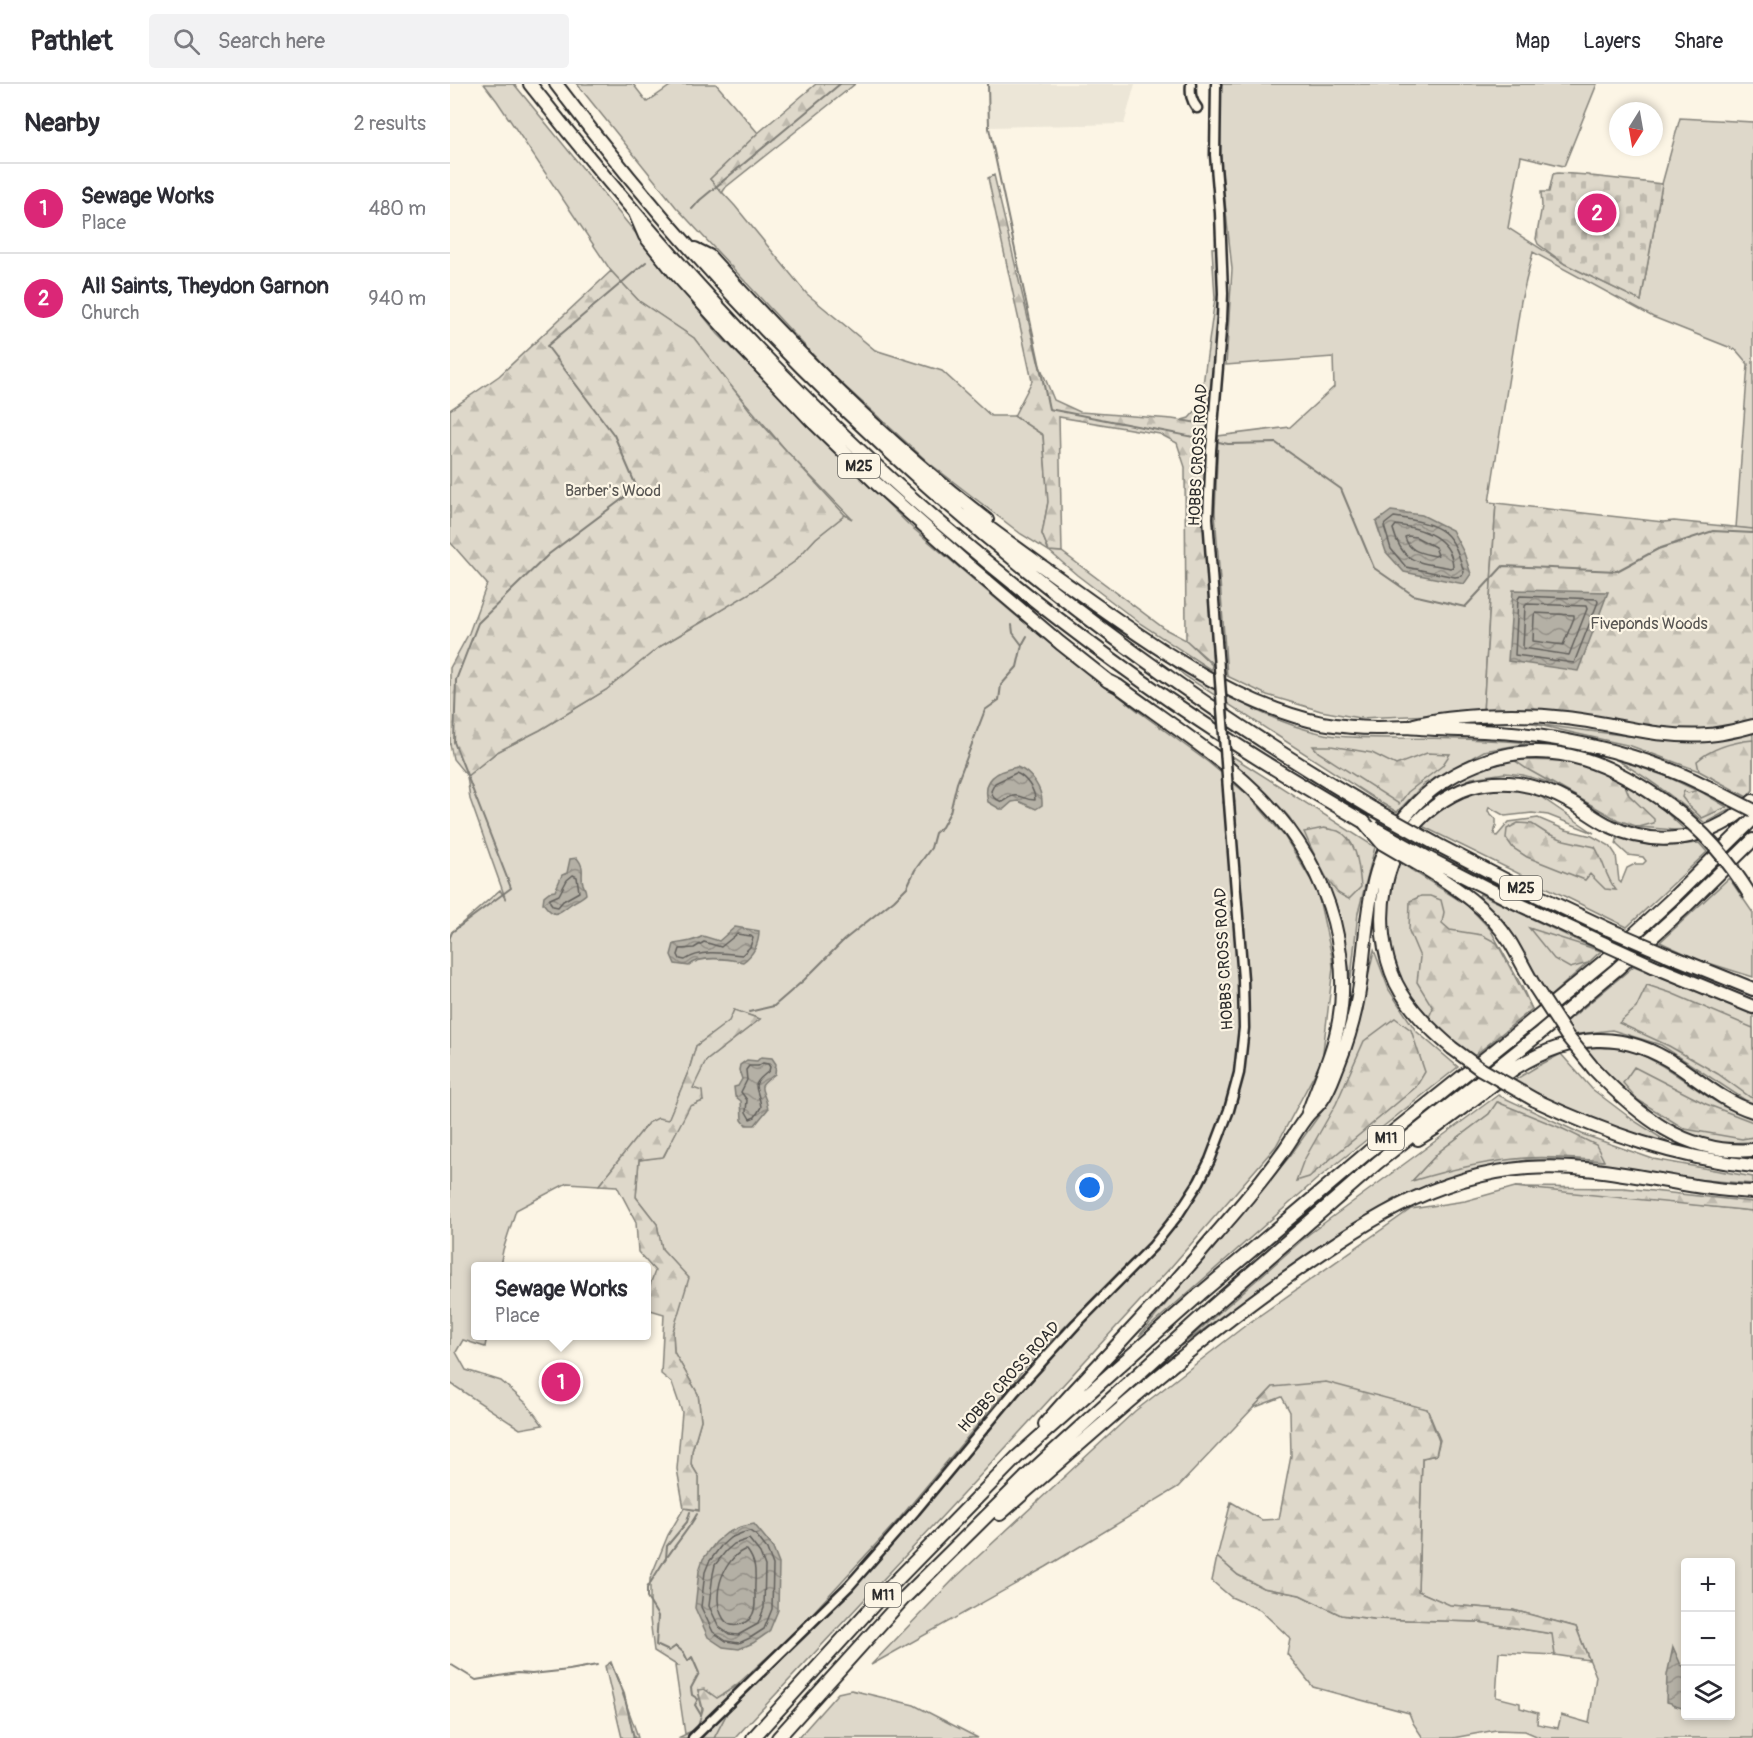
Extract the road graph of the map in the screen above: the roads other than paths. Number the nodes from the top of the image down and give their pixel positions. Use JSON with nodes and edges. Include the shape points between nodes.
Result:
{"nodes":[{"id":1,"x":530,"y":84,"type":"edge"},
{"id":2,"x":556,"y":84,"type":"edge"},
{"id":3,"x":1191,"y":84,"type":"edge"},
{"id":4,"x":1216,"y":84,"type":"edge"},
{"id":5,"x":1197,"y":108,"type":"dead end"},
{"id":6,"x":635,"y":213,"type":"junction"},
{"id":7,"x":686,"y":243,"type":"junction"},
{"id":8,"x":956,"y":512,"type":"junction"},
{"id":9,"x":949,"y":531,"type":"junction"},
{"id":10,"x":1129,"y":628,"type":"junction"},
{"id":11,"x":1118,"y":686,"type":"junction"},
{"id":12,"x":1753,"y":726,"type":"edge"},
{"id":13,"x":1404,"y":727,"type":"junction"},
{"id":14,"x":1753,"y":801,"type":"edge"},
{"id":15,"x":1753,"y":810,"type":"edge"},
{"id":16,"x":1753,"y":819,"type":"edge"},
{"id":17,"x":1753,"y":840,"type":"edge"},
{"id":18,"x":1426,"y":863,"type":"junction"},
{"id":19,"x":1752,"y":897,"type":"edge"},
{"id":20,"x":1753,"y":989,"type":"edge"},
{"id":21,"x":1753,"y":1007,"type":"edge"},
{"id":22,"x":1753,"y":1111,"type":"edge"},
{"id":23,"x":1307,"y":1116,"type":"junction"},
{"id":24,"x":1753,"y":1150,"type":"edge"},
{"id":25,"x":1377,"y":1163,"type":"junction"},
{"id":26,"x":1753,"y":1166,"type":"edge"},
{"id":27,"x":1753,"y":1192,"type":"edge"},
{"id":28,"x":1017,"y":1457,"type":"junction"},
{"id":29,"x":904,"y":1598,"type":"junction"},
{"id":30,"x":693,"y":1738,"type":"edge"},
{"id":31,"x":753,"y":1738,"type":"edge"},
{"id":32,"x":778,"y":1738,"type":"edge"}],
"edges":[{"from":1,"to":6,"type":"highway","number":"M25"},
{"from":2,"to":7,"type":"highway","number":"M25"},
{"from":3,"to":5,"type":"street","via":[[1191,97]]},
{"from":4,"to":30,"type":"street","name":"HOBBS CROSS ROAD","bridge":true,"via":[[1215,155],[1223,293],[1208,518],[1244,980],[1244,1028],[1232,1102],[1199,1182],[1159,1238],[1015,1391],[855,1579]]},
{"from":6,"to":9,"type":"highway","number":"M25","via":[[790,382]]},
{"from":6,"to":11,"type":"highway","number":"M25","via":[[645,236],[691,292],[832,440],[982,577]]},
{"from":7,"to":8,"type":"highway","number":"M25","via":[[811,378]]},
{"from":7,"to":10,"type":"highway","via":[[709,256],[799,351],[917,462]]},
{"from":8,"to":10,"type":"highway","via":[[980,521]]},
{"from":8,"to":20,"type":"highway","number":"M25","bridge":true,"via":[[1146,661],[1319,777],[1519,887]]},
{"from":9,"to":11,"type":"highway","number":"M25","via":[[966,556]]},
{"from":9,"to":18,"type":"highway","number":"M25","bridge":true,"via":[[1157,691]]},
{"from":10,"to":13,"type":"highway","via":[[1207,676],[1287,713],[1346,727]]},
{"from":11,"to":23,"type":"highway","via":[[1256,792],[1291,831],[1318,877],[1335,927],[1342,989],[1335,1041]]},
{"from":12,"to":13,"type":"highway","via":[[1732,732],[1684,735],[1519,715],[1433,720]]},
{"from":13,"to":15,"type":"highway","bridge":true,"via":[[1555,739],[1638,759]]},
{"from":14,"to":26,"type":"highway","bridge":true,"via":[[1731,820],[1709,831],[1666,839],[1613,828],[1537,787],[1505,782],[1474,786],[1432,808],[1410,830],[1394,859],[1383,900],[1389,964],[1405,999],[1452,1048],[1479,1068],[1535,1100],[1648,1146],[1710,1161]]},
{"from":16,"to":28,"type":"highway","number":"M11","via":[[1607,958],[1368,1152]]},
{"from":17,"to":25,"type":"highway","number":"M11","via":[[1600,984]]},
{"from":18,"to":21,"type":"highway","number":"M25","bridge":true},
{"from":18,"to":24,"type":"highway","bridge":true,"via":[[1490,916],[1567,1036],[1594,1069],[1636,1109],[1692,1142],[1722,1149]]},
{"from":19,"to":23,"type":"highway","bridge":true,"via":[[1699,829],[1669,805],[1601,764],[1551,753],[1510,754],[1472,765],[1423,797],[1398,824],[1383,852],[1370,898],[1361,979],[1349,1036],[1322,1100]]},
{"from":22,"to":25,"type":"highway","via":[[1725,1099],[1647,1049],[1618,1041],[1585,1040],[1548,1050],[1521,1064],[1434,1129]]},
{"from":23,"to":28,"type":"highway","via":[[1281,1155],[1217,1233]]},
{"from":25,"to":29,"type":"highway","number":"M11","via":[[1031,1472]]},
{"from":27,"to":29,"type":"highway","via":[[1606,1170],[1544,1167],[1462,1179],[1404,1202],[1298,1269],[1184,1354]]},
{"from":28,"to":31,"type":"highway","number":"M11","via":[[889,1588]]},
{"from":29,"to":32,"type":"highway","number":"M11"}]}
